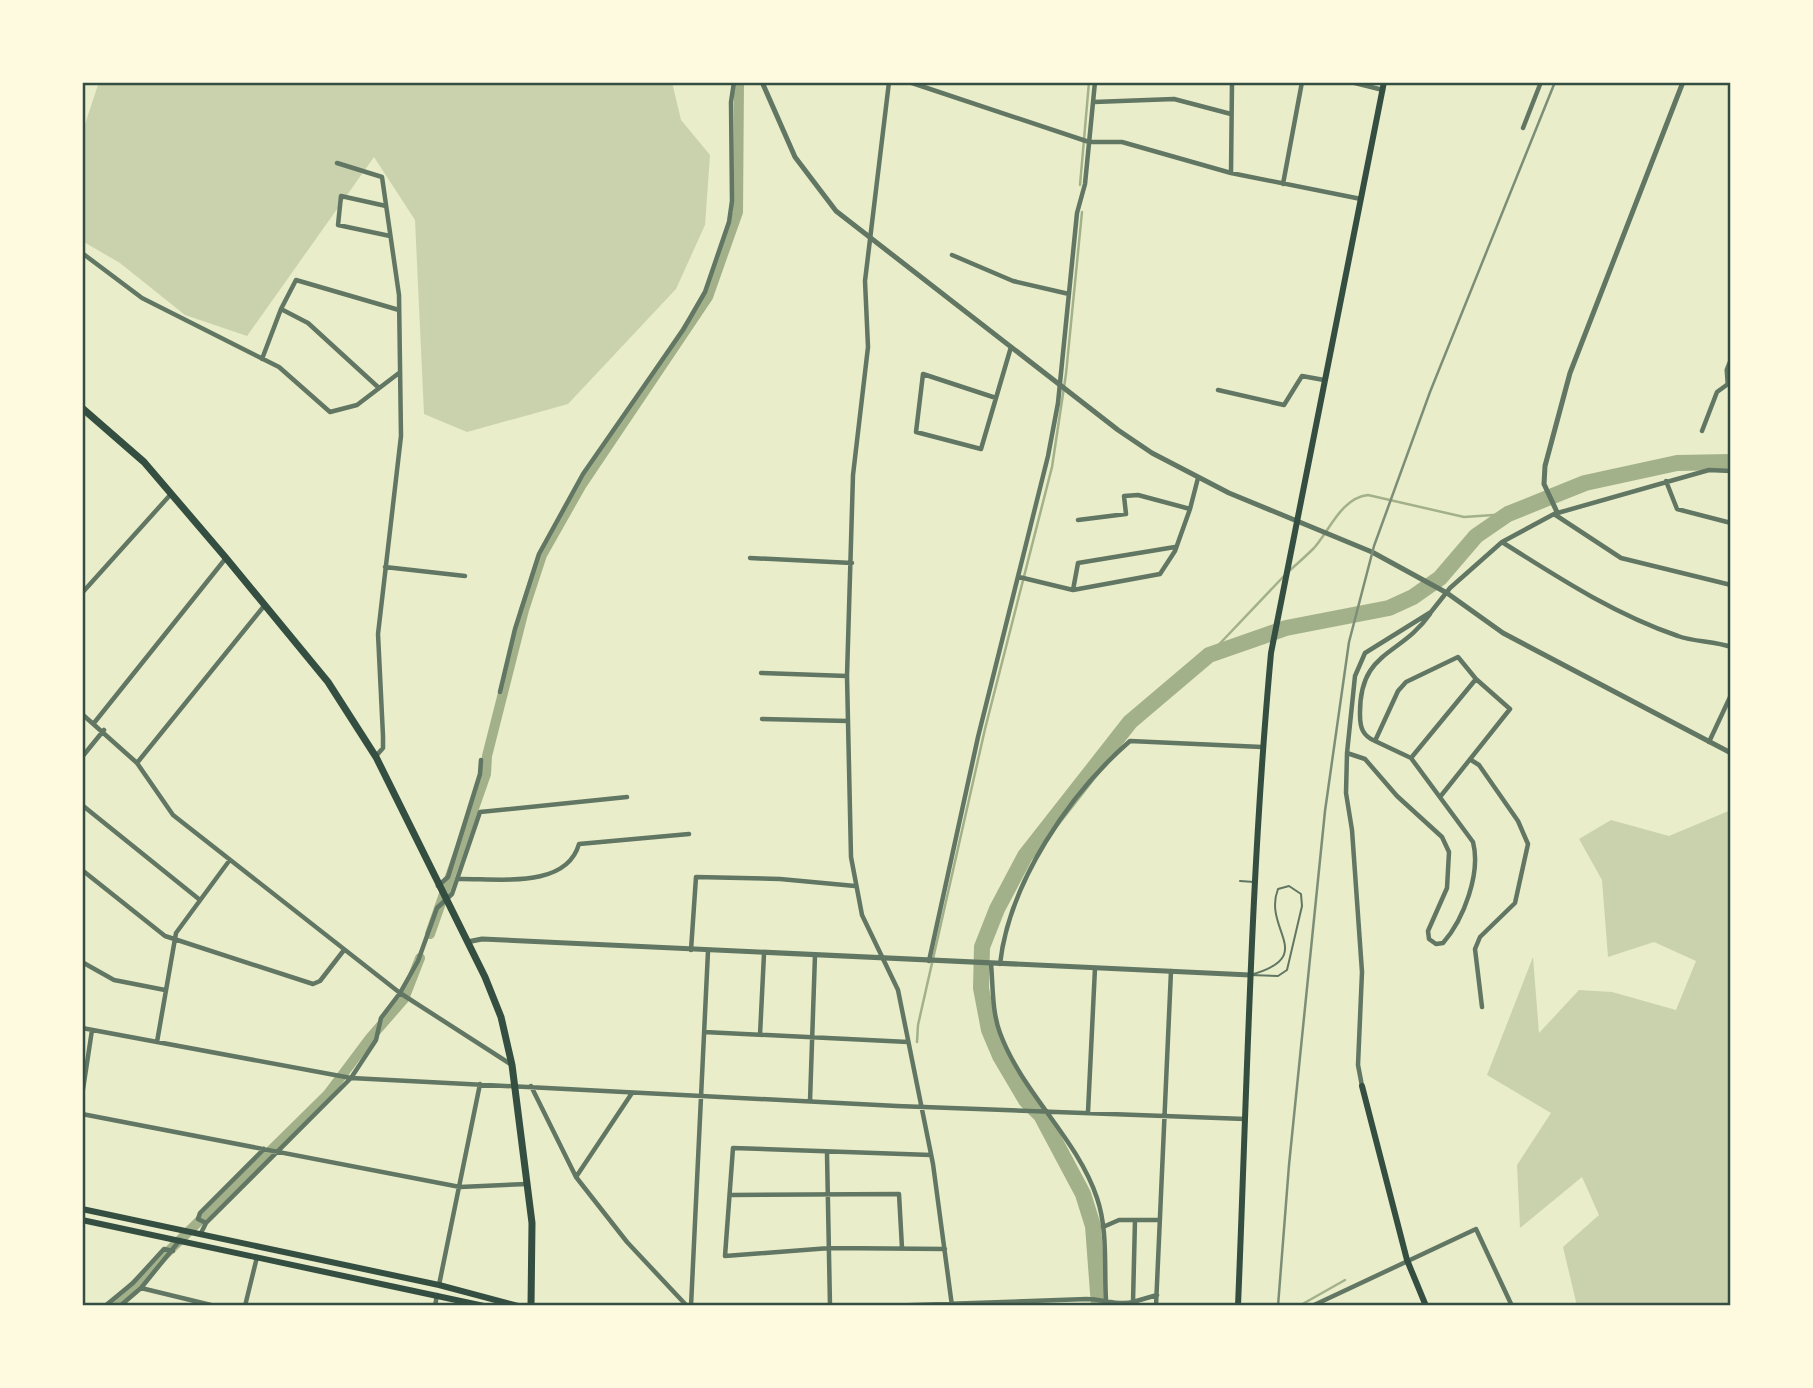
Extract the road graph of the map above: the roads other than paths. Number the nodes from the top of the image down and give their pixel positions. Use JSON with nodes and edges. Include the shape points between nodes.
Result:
{"nodes":[{"id":1,"x":734,"y":82,"type":"edge"},
{"id":2,"x":762,"y":82,"type":"edge"},
{"id":3,"x":889,"y":82,"type":"edge"},
{"id":4,"x":909,"y":82,"type":"edge"},
{"id":5,"x":1095,"y":82,"type":"edge"},
{"id":6,"x":1232,"y":82,"type":"edge"},
{"id":7,"x":1302,"y":82,"type":"edge"},
{"id":8,"x":1351,"y":82,"type":"edge"},
{"id":9,"x":1541,"y":82,"type":"edge"},
{"id":10,"x":1684,"y":82,"type":"edge"},
{"id":11,"x":1384,"y":86,"type":"edge"},
{"id":12,"x":1094,"y":102,"type":"junction"},
{"id":13,"x":1231,"y":114,"type":"junction"},
{"id":14,"x":1523,"y":128,"type":"dead end"},
{"id":15,"x":1089,"y":142,"type":"junction"},
{"id":16,"x":337,"y":163,"type":"dead end"},
{"id":17,"x":1231,"y":173,"type":"junction"},
{"id":18,"x":1283,"y":184,"type":"junction"},
{"id":19,"x":1361,"y":199,"type":"junction"},
{"id":20,"x":386,"y":206,"type":"junction"},
{"id":21,"x":390,"y":236,"type":"junction"},
{"id":22,"x":870,"y":238,"type":"junction"},
{"id":23,"x":82,"y":253,"type":"edge"},
{"id":24,"x":952,"y":255,"type":"dead end"},
{"id":25,"x":1069,"y":294,"type":"junction"},
{"id":26,"x":281,"y":309,"type":"junction"},
{"id":27,"x":399,"y":310,"type":"junction"},
{"id":28,"x":1011,"y":347,"type":"junction"},
{"id":29,"x":262,"y":359,"type":"junction"},
{"id":30,"x":1731,"y":360,"type":"edge"},
{"id":31,"x":399,"y":373,"type":"junction"},
{"id":32,"x":1324,"y":380,"type":"junction"},
{"id":33,"x":1058,"y":384,"type":"junction"},
{"id":34,"x":1729,"y":385,"type":"edge"},
{"id":35,"x":379,"y":388,"type":"junction"},
{"id":36,"x":1218,"y":390,"type":"dead end"},
{"id":37,"x":996,"y":398,"type":"junction"},
{"id":38,"x":82,"y":408,"type":"edge"},
{"id":39,"x":1702,"y":431,"type":"dead end"},
{"id":40,"x":1731,"y":471,"type":"edge"},
{"id":41,"x":1198,"y":478,"type":"junction"},
{"id":42,"x":1666,"y":481,"type":"junction"},
{"id":43,"x":171,"y":494,"type":"junction"},
{"id":44,"x":1190,"y":509,"type":"junction"},
{"id":45,"x":1555,"y":513,"type":"junction"},
{"id":46,"x":1078,"y":520,"type":"dead end"},
{"id":47,"x":1295,"y":520,"type":"junction"},
{"id":48,"x":1731,"y":523,"type":"edge"},
{"id":49,"x":1502,"y":542,"type":"junction"},
{"id":50,"x":1176,"y":547,"type":"junction"},
{"id":51,"x":226,"y":558,"type":"junction"},
{"id":52,"x":750,"y":558,"type":"dead end"},
{"id":53,"x":852,"y":562,"type":"junction"},
{"id":54,"x":385,"y":567,"type":"junction"},
{"id":55,"x":465,"y":576,"type":"dead end"},
{"id":56,"x":1019,"y":577,"type":"junction"},
{"id":57,"x":1731,"y":584,"type":"edge"},
{"id":58,"x":1073,"y":590,"type":"junction"},
{"id":59,"x":82,"y":593,"type":"edge"},
{"id":60,"x":1447,"y":593,"type":"junction"},
{"id":61,"x":265,"y":605,"type":"junction"},
{"id":62,"x":1431,"y":612,"type":"junction"},
{"id":63,"x":1731,"y":647,"type":"edge"},
{"id":64,"x":761,"y":673,"type":"dead end"},
{"id":65,"x":848,"y":676,"type":"junction"},
{"id":66,"x":1476,"y":679,"type":"junction"},
{"id":67,"x":500,"y":692,"type":"dead end"},
{"id":68,"x":1731,"y":695,"type":"edge"},
{"id":69,"x":82,"y":714,"type":"edge"},
{"id":70,"x":762,"y":719,"type":"dead end"},
{"id":71,"x":848,"y":721,"type":"junction"},
{"id":72,"x":94,"y":723,"type":"junction"},
{"id":73,"x":104,"y":730,"type":"junction"},
{"id":74,"x":1375,"y":741,"type":"junction"},
{"id":75,"x":1709,"y":742,"type":"junction"},
{"id":76,"x":1262,"y":747,"type":"junction"},
{"id":77,"x":1347,"y":753,"type":"junction"},
{"id":78,"x":1731,"y":753,"type":"edge"},
{"id":79,"x":82,"y":757,"type":"edge"},
{"id":80,"x":376,"y":757,"type":"junction"},
{"id":81,"x":1411,"y":758,"type":"junction"},
{"id":82,"x":481,"y":760,"type":"dead end"},
{"id":83,"x":1471,"y":760,"type":"junction"},
{"id":84,"x":138,"y":763,"type":"junction"},
{"id":85,"x":627,"y":797,"type":"dead end"},
{"id":86,"x":1440,"y":797,"type":"junction"},
{"id":87,"x":82,"y":805,"type":"edge"},
{"id":88,"x":689,"y":834,"type":"dead end"},
{"id":89,"x":229,"y":861,"type":"junction"},
{"id":90,"x":82,"y":870,"type":"edge"},
{"id":91,"x":457,"y":879,"type":"junction"},
{"id":92,"x":1240,"y":881,"type":"dead end"},
{"id":93,"x":1255,"y":882,"type":"junction"},
{"id":94,"x":855,"y":886,"type":"junction"},
{"id":95,"x":438,"y":887,"type":"junction"},
{"id":96,"x":200,"y":900,"type":"junction"},
{"id":97,"x":445,"y":901,"type":"junction"},
{"id":98,"x":174,"y":941,"type":"junction"},
{"id":99,"x":467,"y":942,"type":"junction"},
{"id":100,"x":344,"y":950,"type":"junction"},
{"id":101,"x":691,"y":950,"type":"junction"},
{"id":102,"x":708,"y":951,"type":"junction"},
{"id":103,"x":764,"y":954,"type":"junction"},
{"id":104,"x":815,"y":955,"type":"junction"},
{"id":105,"x":882,"y":960,"type":"junction"},
{"id":106,"x":82,"y":962,"type":"edge"},
{"id":107,"x":929,"y":962,"type":"junction"},
{"id":108,"x":991,"y":964,"type":"junction"},
{"id":109,"x":1000,"y":964,"type":"junction"},
{"id":110,"x":1095,"y":968,"type":"junction"},
{"id":111,"x":1171,"y":970,"type":"junction"},
{"id":112,"x":1250,"y":975,"type":"junction"},
{"id":113,"x":165,"y":990,"type":"junction"},
{"id":114,"x":400,"y":993,"type":"junction"},
{"id":115,"x":1482,"y":1007,"type":"dead end"},
{"id":116,"x":82,"y":1028,"type":"edge"},
{"id":117,"x":92,"y":1030,"type":"junction"},
{"id":118,"x":704,"y":1032,"type":"junction"},
{"id":119,"x":760,"y":1035,"type":"junction"},
{"id":120,"x":813,"y":1037,"type":"junction"},
{"id":121,"x":157,"y":1041,"type":"junction"},
{"id":122,"x":908,"y":1042,"type":"junction"},
{"id":123,"x":512,"y":1065,"type":"junction"},
{"id":124,"x":84,"y":1072,"type":"edge"},
{"id":125,"x":351,"y":1078,"type":"junction"},
{"id":126,"x":480,"y":1084,"type":"junction"},
{"id":127,"x":515,"y":1086,"type":"junction"},
{"id":128,"x":531,"y":1086,"type":"junction"},
{"id":129,"x":1362,"y":1086,"type":"joint"},
{"id":130,"x":632,"y":1092,"type":"junction"},
{"id":131,"x":82,"y":1096,"type":"edge"},
{"id":132,"x":700,"y":1097,"type":"junction"},
{"id":133,"x":810,"y":1101,"type":"junction"},
{"id":134,"x":921,"y":1106,"type":"junction"},
{"id":135,"x":1044,"y":1111,"type":"junction"},
{"id":136,"x":1088,"y":1112,"type":"junction"},
{"id":137,"x":82,"y":1114,"type":"edge"},
{"id":138,"x":1165,"y":1116,"type":"junction"},
{"id":139,"x":1246,"y":1119,"type":"junction"},
{"id":140,"x":265,"y":1149,"type":"junction"},
{"id":141,"x":281,"y":1152,"type":"junction"},
{"id":142,"x":827,"y":1154,"type":"junction"},
{"id":143,"x":931,"y":1155,"type":"junction"},
{"id":144,"x":576,"y":1177,"type":"junction"},
{"id":145,"x":527,"y":1184,"type":"junction"},
{"id":146,"x":460,"y":1187,"type":"junction"},
{"id":147,"x":829,"y":1194,"type":"junction"},
{"id":148,"x":731,"y":1195,"type":"junction"},
{"id":149,"x":82,"y":1209,"type":"edge"},
{"id":150,"x":82,"y":1220,"type":"edge"},
{"id":151,"x":1135,"y":1220,"type":"junction"},
{"id":152,"x":1160,"y":1220,"type":"junction"},
{"id":153,"x":206,"y":1223,"type":"junction"},
{"id":154,"x":1103,"y":1227,"type":"junction"},
{"id":155,"x":201,"y":1233,"type":"junction"},
{"id":156,"x":180,"y":1239,"type":"junction"},
{"id":157,"x":830,"y":1248,"type":"junction"},
{"id":158,"x":902,"y":1248,"type":"junction"},
{"id":159,"x":945,"y":1249,"type":"junction"},
{"id":160,"x":173,"y":1251,"type":"junction"},
{"id":161,"x":257,"y":1256,"type":"junction"},
{"id":162,"x":1407,"y":1261,"type":"junction"},
{"id":163,"x":439,"y":1285,"type":"junction"},
{"id":164,"x":141,"y":1288,"type":"junction"},
{"id":165,"x":438,"y":1295,"type":"junction"},
{"id":166,"x":1157,"y":1295,"type":"junction"},
{"id":167,"x":1106,"y":1300,"type":"junction"},
{"id":168,"x":1132,"y":1302,"type":"junction"},
{"id":169,"x":951,"y":1304,"type":"edge"},
{"id":170,"x":104,"y":1306,"type":"edge"},
{"id":171,"x":120,"y":1306,"type":"edge"},
{"id":172,"x":215,"y":1306,"type":"edge"},
{"id":173,"x":245,"y":1306,"type":"edge"},
{"id":174,"x":435,"y":1306,"type":"edge"},
{"id":175,"x":484,"y":1306,"type":"edge"},
{"id":176,"x":519,"y":1306,"type":"edge"},
{"id":177,"x":531,"y":1306,"type":"edge"},
{"id":178,"x":689,"y":1306,"type":"edge"},
{"id":179,"x":830,"y":1306,"type":"edge"},
{"id":180,"x":884,"y":1306,"type":"edge"},
{"id":181,"x":1156,"y":1306,"type":"edge"},
{"id":182,"x":1238,"y":1306,"type":"edge"},
{"id":183,"x":1312,"y":1306,"type":"edge"},
{"id":184,"x":1426,"y":1306,"type":"edge"},
{"id":185,"x":1512,"y":1306,"type":"edge"}],
"edges":[{"from":1,"to":67,"type":"street","via":[[732,201],[705,292],[684,330],[583,474],[539,554]]},
{"from":2,"to":22,"type":"street","via":[[795,157],[836,211]]},
{"from":3,"to":22,"type":"street"},
{"from":4,"to":15,"type":"street"},
{"from":5,"to":12,"type":"street"},
{"from":6,"to":13,"type":"street"},
{"from":7,"to":18,"type":"street"},
{"from":8,"to":11,"type":"street"},
{"from":9,"to":14,"type":"street"},
{"from":10,"to":45,"type":"street","via":[[1581,339],[1545,466],[1544,484]]},
{"from":11,"to":19,"type":"main road"},
{"from":12,"to":13,"type":"street","via":[[1174,99]]},
{"from":12,"to":15,"type":"street"},
{"from":13,"to":17,"type":"street"},
{"from":15,"to":17,"type":"street","via":[[1122,142]]},
{"from":15,"to":25,"type":"street"},
{"from":16,"to":20,"type":"street","via":[[382,177]]},
{"from":17,"to":18,"type":"street"},
{"from":18,"to":19,"type":"street"},
{"from":19,"to":32,"type":"main road"},
{"from":20,"to":21,"type":"street"},
{"from":20,"to":21,"type":"street","via":[[341,196],[338,225]]},
{"from":21,"to":27,"type":"street"},
{"from":22,"to":28,"type":"street"},
{"from":22,"to":53,"type":"street","via":[[865,281],[868,347],[853,475]]},
{"from":23,"to":29,"type":"street","via":[[142,298]]},
{"from":24,"to":25,"type":"street","via":[[1013,281]]},
{"from":25,"to":33,"type":"street"},
{"from":26,"to":27,"type":"street","via":[[296,280]]},
{"from":26,"to":29,"type":"street"},
{"from":26,"to":35,"type":"street","via":[[308,323]]},
{"from":27,"to":31,"type":"street"},
{"from":28,"to":33,"type":"street"},
{"from":28,"to":37,"type":"street"},
{"from":29,"to":35,"type":"street","via":[[330,412],[357,405]]},
{"from":30,"to":34,"type":"street"},
{"from":31,"to":35,"type":"street"},
{"from":31,"to":54,"type":"street","via":[[401,452]]},
{"from":32,"to":36,"type":"street","via":[[1302,376],[1284,405]]},
{"from":32,"to":47,"type":"main road"},
{"from":33,"to":41,"type":"street","via":[[1152,453]]},
{"from":33,"to":56,"type":"street","via":[[1048,456]]},
{"from":34,"to":39,"type":"street","via":[[1717,392]]},
{"from":37,"to":37,"type":"street","via":[[981,449],[916,432],[923,374]]},
{"from":38,"to":43,"type":"highway","via":[[144,462]]},
{"from":40,"to":42,"type":"street","via":[[1709,470]]},
{"from":41,"to":44,"type":"street"},
{"from":41,"to":47,"type":"street"},
{"from":42,"to":45,"type":"street"},
{"from":42,"to":48,"type":"street","via":[[1677,509]]},
{"from":43,"to":51,"type":"highway"},
{"from":43,"to":59,"type":"street"},
{"from":44,"to":46,"type":"street","via":[[1138,495],[1124,496],[1126,514]]},
{"from":44,"to":50,"type":"street"},
{"from":45,"to":49,"type":"street"},
{"from":45,"to":57,"type":"street","via":[[1621,558]]},
{"from":47,"to":60,"type":"street"},
{"from":47,"to":76,"type":"main road","via":[[1272,645]]},
{"from":49,"to":60,"type":"street"},
{"from":49,"to":63,"type":"street","via":[[1597,602],[1681,638],[1707,639]]},
{"from":50,"to":58,"type":"street","via":[[1160,575]]},
{"from":50,"to":58,"type":"street","via":[[1078,563]]},
{"from":51,"to":61,"type":"highway"},
{"from":51,"to":72,"type":"street"},
{"from":52,"to":53,"type":"street"},
{"from":53,"to":65,"type":"street"},
{"from":54,"to":55,"type":"street"},
{"from":54,"to":80,"type":"street","via":[[378,634],[383,748]]},
{"from":56,"to":58,"type":"street"},
{"from":56,"to":107,"type":"street","via":[[978,737]]},
{"from":60,"to":62,"type":"street"},
{"from":60,"to":75,"type":"street","via":[[1503,633]]},
{"from":61,"to":80,"type":"highway","via":[[328,682]]},
{"from":61,"to":84,"type":"street"},
{"from":62,"to":74,"type":"street","via":[[1421,626],[1370,665],[1360,697],[1360,718],[1361,729]]},
{"from":62,"to":77,"type":"street","via":[[1364,653],[1355,676]]},
{"from":64,"to":65,"type":"street"},
{"from":65,"to":71,"type":"street"},
{"from":66,"to":74,"type":"street","via":[[1458,657],[1406,682]]},
{"from":66,"to":81,"type":"street"},
{"from":66,"to":83,"type":"street","via":[[1510,709]]},
{"from":68,"to":75,"type":"street"},
{"from":69,"to":72,"type":"street"},
{"from":70,"to":71,"type":"street"},
{"from":71,"to":94,"type":"street"},
{"from":72,"to":73,"type":"street"},
{"from":73,"to":79,"type":"street"},
{"from":73,"to":84,"type":"street"},
{"from":74,"to":81,"type":"street"},
{"from":75,"to":78,"type":"street"},
{"from":76,"to":93,"type":"main road"},
{"from":76,"to":109,"type":"street","via":[[1130,741],[1082,793],[1021,885],[1008,918]]},
{"from":77,"to":86,"type":"street","via":[[1365,759],[1442,838],[1450,852],[1447,888],[1428,931],[1436,944],[1454,931],[1477,857],[1473,842]]},
{"from":77,"to":129,"type":"street","via":[[1346,793],[1361,947],[1358,1065]]},
{"from":80,"to":95,"type":"highway"},
{"from":81,"to":86,"type":"street"},
{"from":82,"to":95,"type":"street","via":[[448,877]]},
{"from":83,"to":86,"type":"street"},
{"from":83,"to":115,"type":"street","via":[[1518,821],[1528,844],[1515,903],[1486,930],[1475,948]]},
{"from":84,"to":89,"type":"street","via":[[173,815]]},
{"from":85,"to":91,"type":"street","via":[[480,812]]},
{"from":87,"to":96,"type":"street"},
{"from":88,"to":91,"type":"street","via":[[579,844],[575,858],[549,877]]},
{"from":89,"to":96,"type":"street"},
{"from":89,"to":100,"type":"street"},
{"from":90,"to":98,"type":"street"},
{"from":91,"to":97,"type":"street"},
{"from":92,"to":93,"type":"lane"},
{"from":93,"to":112,"type":"main road"},
{"from":94,"to":101,"type":"street","via":[[696,877]]},
{"from":94,"to":105,"type":"street"},
{"from":95,"to":97,"type":"highway"},
{"from":96,"to":98,"type":"street"},
{"from":97,"to":99,"type":"highway"},
{"from":97,"to":114,"type":"street","via":[[437,908],[418,961]]},
{"from":98,"to":100,"type":"street","via":[[313,985]]},
{"from":98,"to":113,"type":"street"},
{"from":99,"to":101,"type":"street","via":[[482,939]]},
{"from":99,"to":123,"type":"highway","via":[[501,1017]]},
{"from":100,"to":114,"type":"street"},
{"from":101,"to":102,"type":"street"},
{"from":102,"to":103,"type":"street"},
{"from":102,"to":118,"type":"street"},
{"from":103,"to":104,"type":"street"},
{"from":103,"to":119,"type":"street"},
{"from":104,"to":105,"type":"street"},
{"from":104,"to":120,"type":"street"},
{"from":105,"to":107,"type":"street"},
{"from":105,"to":122,"type":"street","via":[[898,990]]},
{"from":106,"to":113,"type":"street","via":[[114,980]]},
{"from":107,"to":108,"type":"street"},
{"from":108,"to":109,"type":"street"},
{"from":108,"to":135,"type":"street","via":[[999,1031]]},
{"from":109,"to":110,"type":"street"},
{"from":110,"to":111,"type":"street"},
{"from":110,"to":136,"type":"street"},
{"from":111,"to":112,"type":"street"},
{"from":111,"to":138,"type":"street"},
{"from":112,"to":112,"type":"lane","via":[[1275,968],[1283,960],[1286,949],[1274,901],[1278,889],[1289,886],[1301,894],[1302,906],[1287,970],[1278,976]]},
{"from":112,"to":139,"type":"main road"},
{"from":113,"to":121,"type":"street"},
{"from":114,"to":123,"type":"street"},
{"from":114,"to":125,"type":"street","via":[[381,1018],[376,1040]]},
{"from":116,"to":117,"type":"street"},
{"from":117,"to":121,"type":"street"},
{"from":117,"to":124,"type":"street"},
{"from":118,"to":119,"type":"street"},
{"from":118,"to":132,"type":"street"},
{"from":119,"to":120,"type":"street"},
{"from":120,"to":122,"type":"street"},
{"from":120,"to":133,"type":"street"},
{"from":121,"to":125,"type":"street"},
{"from":122,"to":134,"type":"street"},
{"from":123,"to":127,"type":"highway"},
{"from":124,"to":131,"type":"street"},
{"from":125,"to":126,"type":"street"},
{"from":125,"to":141,"type":"street"},
{"from":126,"to":127,"type":"street"},
{"from":126,"to":146,"type":"street"},
{"from":127,"to":128,"type":"street"},
{"from":127,"to":145,"type":"highway"},
{"from":128,"to":130,"type":"street"},
{"from":128,"to":144,"type":"street"},
{"from":129,"to":162,"type":"main road"},
{"from":130,"to":132,"type":"street"},
{"from":130,"to":144,"type":"street"},
{"from":132,"to":133,"type":"street"},
{"from":132,"to":178,"type":"street"},
{"from":133,"to":134,"type":"street"},
{"from":134,"to":135,"type":"street"},
{"from":134,"to":143,"type":"street"},
{"from":135,"to":136,"type":"street"},
{"from":135,"to":154,"type":"street","via":[[1086,1172]]},
{"from":136,"to":138,"type":"street"},
{"from":137,"to":140,"type":"street"},
{"from":138,"to":139,"type":"street"},
{"from":138,"to":152,"type":"street"},
{"from":139,"to":182,"type":"main road"},
{"from":140,"to":141,"type":"street"},
{"from":140,"to":153,"type":"street","via":[[200,1213],[198,1219]]},
{"from":141,"to":146,"type":"street"},
{"from":141,"to":153,"type":"street"},
{"from":142,"to":143,"type":"street"},
{"from":142,"to":147,"type":"street"},
{"from":142,"to":148,"type":"street","via":[[733,1148]]},
{"from":143,"to":159,"type":"street"},
{"from":144,"to":178,"type":"street","via":[[627,1242]]},
{"from":145,"to":146,"type":"street"},
{"from":145,"to":177,"type":"highway","via":[[532,1223]]},
{"from":146,"to":163,"type":"street"},
{"from":147,"to":148,"type":"street"},
{"from":147,"to":157,"type":"street"},
{"from":147,"to":158,"type":"street","via":[[899,1194]]},
{"from":148,"to":157,"type":"street","via":[[725,1256]]},
{"from":149,"to":155,"type":"main road"},
{"from":150,"to":156,"type":"main road"},
{"from":151,"to":152,"type":"street"},
{"from":151,"to":154,"type":"street"},
{"from":151,"to":168,"type":"street"},
{"from":152,"to":166,"type":"street"},
{"from":153,"to":155,"type":"street"},
{"from":154,"to":167,"type":"street"},
{"from":155,"to":163,"type":"main road"},
{"from":156,"to":160,"type":"street"},
{"from":156,"to":161,"type":"main road"},
{"from":157,"to":158,"type":"street"},
{"from":157,"to":179,"type":"street"},
{"from":158,"to":159,"type":"street"},
{"from":159,"to":169,"type":"street"},
{"from":160,"to":164,"type":"street"},
{"from":160,"to":170,"type":"street","via":[[164,1249]]},
{"from":161,"to":165,"type":"main road"},
{"from":161,"to":173,"type":"street"},
{"from":162,"to":183,"type":"street"},
{"from":162,"to":184,"type":"main road"},
{"from":162,"to":185,"type":"street","via":[[1476,1229]]},
{"from":163,"to":176,"type":"main road"},
{"from":164,"to":171,"type":"street"},
{"from":164,"to":172,"type":"street"},
{"from":165,"to":174,"type":"street"},
{"from":165,"to":175,"type":"main road"},
{"from":166,"to":168,"type":"street"},
{"from":166,"to":181,"type":"street"},
{"from":167,"to":168,"type":"street","via":[[1124,1305]]},
{"from":167,"to":169,"type":"street"},
{"from":169,"to":180,"type":"street"}]}
